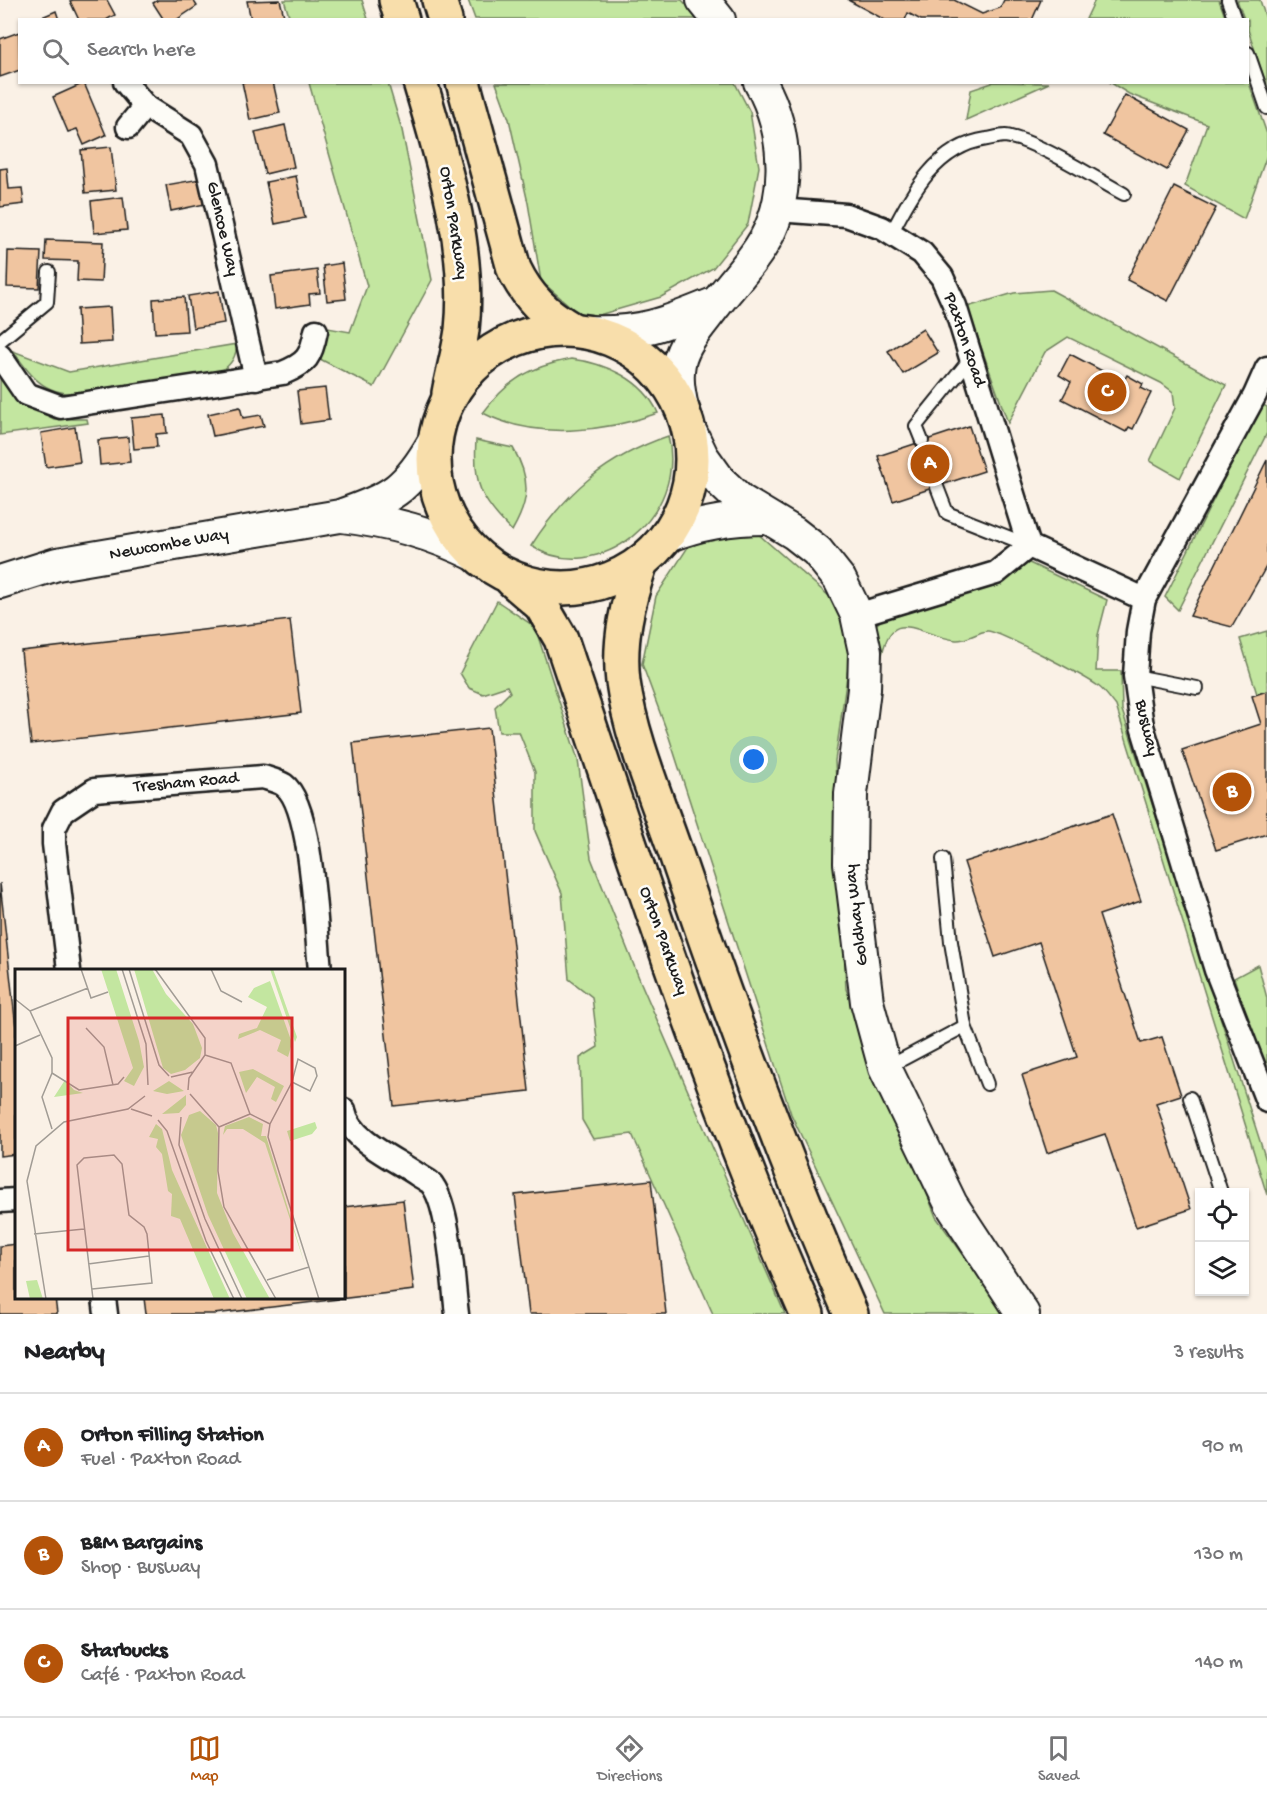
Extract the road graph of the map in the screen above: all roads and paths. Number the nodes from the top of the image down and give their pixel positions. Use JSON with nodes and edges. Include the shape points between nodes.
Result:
{"nodes":[{"id":1,"x":396,"y":0,"type":"edge"},
{"id":2,"x":439,"y":0,"type":"edge"},
{"id":3,"x":703,"y":0,"type":"edge"},
{"id":4,"x":1228,"y":0,"type":"edge"},
{"id":5,"x":401,"y":18,"type":"edge"},
{"id":6,"x":444,"y":18,"type":"edge"},
{"id":7,"x":717,"y":18,"type":"edge"},
{"id":8,"x":1234,"y":18,"type":"edge"},
{"id":9,"x":1249,"y":57,"type":"edge"},
{"id":10,"x":127,"y":84,"type":"edge"},
{"id":11,"x":421,"y":84,"type":"edge"},
{"id":12,"x":464,"y":84,"type":"edge"},
{"id":13,"x":761,"y":84,"type":"edge"},
{"id":14,"x":146,"y":106,"type":"junction"},
{"id":15,"x":1267,"y":108,"type":"edge"},
{"id":16,"x":128,"y":128,"type":"dead end"},
{"id":17,"x":1124,"y":194,"type":"dead end"},
{"id":18,"x":777,"y":210,"type":"junction"},
{"id":19,"x":891,"y":234,"type":"junction"},
{"id":20,"x":49,"y":272,"type":"dead end"},
{"id":21,"x":717,"y":303,"type":"junction"},
{"id":22,"x":580,"y":331,"type":"junction"},
{"id":23,"x":316,"y":332,"type":"dead end"},
{"id":24,"x":0,"y":341,"type":"edge"},
{"id":25,"x":0,"y":356,"type":"edge"},
{"id":26,"x":971,"y":357,"type":"junction"},
{"id":27,"x":1267,"y":368,"type":"edge"},
{"id":28,"x":256,"y":378,"type":"junction"},
{"id":29,"x":447,"y":400,"type":"junction"},
{"id":30,"x":685,"y":419,"type":"junction"},
{"id":31,"x":922,"y":441,"type":"dead end"},
{"id":32,"x":434,"y":442,"type":"junction"},
{"id":33,"x":938,"y":486,"type":"dead end"},
{"id":34,"x":340,"y":516,"type":"junction"},
{"id":35,"x":766,"y":518,"type":"junction"},
{"id":36,"x":667,"y":536,"type":"junction"},
{"id":37,"x":1029,"y":546,"type":"junction"},
{"id":38,"x":476,"y":555,"type":"junction"},
{"id":39,"x":641,"y":562,"type":"junction"},
{"id":40,"x":509,"y":577,"type":"junction"},
{"id":41,"x":0,"y":582,"type":"edge"},
{"id":42,"x":1144,"y":599,"type":"junction"},
{"id":43,"x":857,"y":615,"type":"junction"},
{"id":44,"x":1135,"y":676,"type":"junction"},
{"id":45,"x":1197,"y":688,"type":"dead end"},
{"id":46,"x":943,"y":859,"type":"dead end"},
{"id":47,"x":69,"y":969,"type":"edge"},
{"id":48,"x":320,"y":969,"type":"edge"},
{"id":49,"x":965,"y":1026,"type":"junction"},
{"id":50,"x":885,"y":1068,"type":"junction"},
{"id":51,"x":987,"y":1084,"type":"dead end"},
{"id":52,"x":1190,"y":1098,"type":"dead end"},
{"id":53,"x":1267,"y":1101,"type":"edge"},
{"id":54,"x":345,"y":1116,"type":"edge"},
{"id":55,"x":1220,"y":1188,"type":"edge"},
{"id":56,"x":15,"y":1200,"type":"edge"},
{"id":57,"x":0,"y":1202,"type":"edge"},
{"id":58,"x":104,"y":1299,"type":"edge"},
{"id":59,"x":106,"y":1314,"type":"edge"},
{"id":60,"x":457,"y":1314,"type":"edge"},
{"id":61,"x":807,"y":1314,"type":"edge"},
{"id":62,"x":851,"y":1314,"type":"edge"},
{"id":63,"x":1023,"y":1314,"type":"edge"}],
"edges":[{"from":1,"to":5,"type":"main road"},
{"from":2,"to":6,"type":"main road"},
{"from":3,"to":7,"type":"street"},
{"from":4,"to":8,"type":"lane"},
{"from":9,"to":15,"type":"lane"},
{"from":10,"to":14,"type":"street","name":"Glencoe Way"},
{"from":11,"to":29,"type":"main road","name":"Orton Parkway","via":[[458,231],[464,284],[462,330]]},
{"from":12,"to":22,"type":"main road","via":[[514,269],[537,305]]},
{"from":13,"to":18,"type":"street","name":"Goldhay Way","via":[[775,115],[783,152]]},
{"from":14,"to":16,"type":"street"},
{"from":14,"to":28,"type":"street","name":"Glencoe Way","via":[[191,135],[207,164]]},
{"from":17,"to":19,"type":"lane","via":[[1041,149],[1014,139],[1005,136],[969,142],[938,162],[910,197]]},
{"from":18,"to":19,"type":"street","name":"Paxton Road","via":[[846,215]]},
{"from":18,"to":21,"type":"street","name":"Goldhay Way","via":[[761,246]]},
{"from":19,"to":26,"type":"street","name":"Paxton Road","via":[[922,252],[942,277]]},
{"from":20,"to":24,"type":"lane","via":[[47,302]]},
{"from":21,"to":22,"type":"street","via":[[653,328],[620,333]]},
{"from":21,"to":30,"type":"street","name":"Goldhay Way","via":[[688,341],[679,363],[677,386]]},
{"from":22,"to":29,"type":"main road","via":[[533,334],[513,340],[487,354],[464,375]]},
{"from":22,"to":30,"type":"main road","via":[[611,339],[653,367],[670,386]]},
{"from":23,"to":28,"type":"street","via":[[311,354],[300,366]]},
{"from":25,"to":28,"type":"street","via":[[26,394],[61,407]]},
{"from":26,"to":31,"type":"lane","via":[[916,426]]},
{"from":26,"to":37,"type":"street","name":"Paxton Road"},
{"from":27,"to":42,"type":"street","name":"Busway"},
{"from":29,"to":32,"type":"main road"},
{"from":30,"to":35,"type":"street","name":"Goldhay Way","via":[[702,456],[720,481]]},
{"from":30,"to":36,"type":"main road","via":[[692,466],[685,503]]},
{"from":32,"to":34,"type":"street","name":"Newcombe Way","via":[[407,484],[375,503]]},
{"from":32,"to":38,"type":"main road","via":[[434,473],[441,504],[455,531]]},
{"from":33,"to":37,"type":"lane","via":[[947,513]]},
{"from":34,"to":38,"type":"street","name":"Newcombe Way","via":[[420,530]]},
{"from":34,"to":41,"type":"street","name":"Newcombe Way","via":[[57,564]]},
{"from":35,"to":36,"type":"street","name":"Goldhay Way","via":[[732,518],[699,524]]},
{"from":35,"to":43,"type":"street","name":"Goldhay Way","via":[[817,551],[840,580]]},
{"from":36,"to":39,"type":"main road"},
{"from":37,"to":42,"type":"street"},
{"from":37,"to":43,"type":"street","via":[[996,573]]},
{"from":38,"to":40,"type":"main road"},
{"from":39,"to":40,"type":"main road","via":[[611,579],[577,588],[542,587]]},
{"from":39,"to":62,"type":"main road","via":[[621,639],[623,681],[631,719],[777,1136]]},
{"from":40,"to":61,"type":"main road","name":"Orton Parkway","via":[[541,605],[561,639],[652,915],[744,1161]]},
{"from":42,"to":44,"type":"street","name":"Busway"},
{"from":43,"to":50,"type":"street","name":"Goldhay Way","via":[[865,652],[864,689],[851,794],[850,863],[867,1002]]},
{"from":44,"to":45,"type":"lane"},
{"from":44,"to":53,"type":"street","name":"Busway","via":[[1142,726],[1216,970]]},
{"from":46,"to":49,"type":"lane"},
{"from":47,"to":48,"type":"street","name":"Tresham Road","via":[[54,843],[54,829],[63,811],[94,790],[262,777],[285,786],[305,826]]},
{"from":49,"to":50,"type":"lane"},
{"from":49,"to":51,"type":"lane"},
{"from":50,"to":63,"type":"street","name":"Goldhay Way","via":[[951,1204]]},
{"from":52,"to":55,"type":"lane"},
{"from":54,"to":60,"type":"street","via":[[367,1145],[390,1155],[433,1186],[446,1225]]},
{"from":56,"to":57,"type":"street"},
{"from":58,"to":59,"type":"street"}]}
